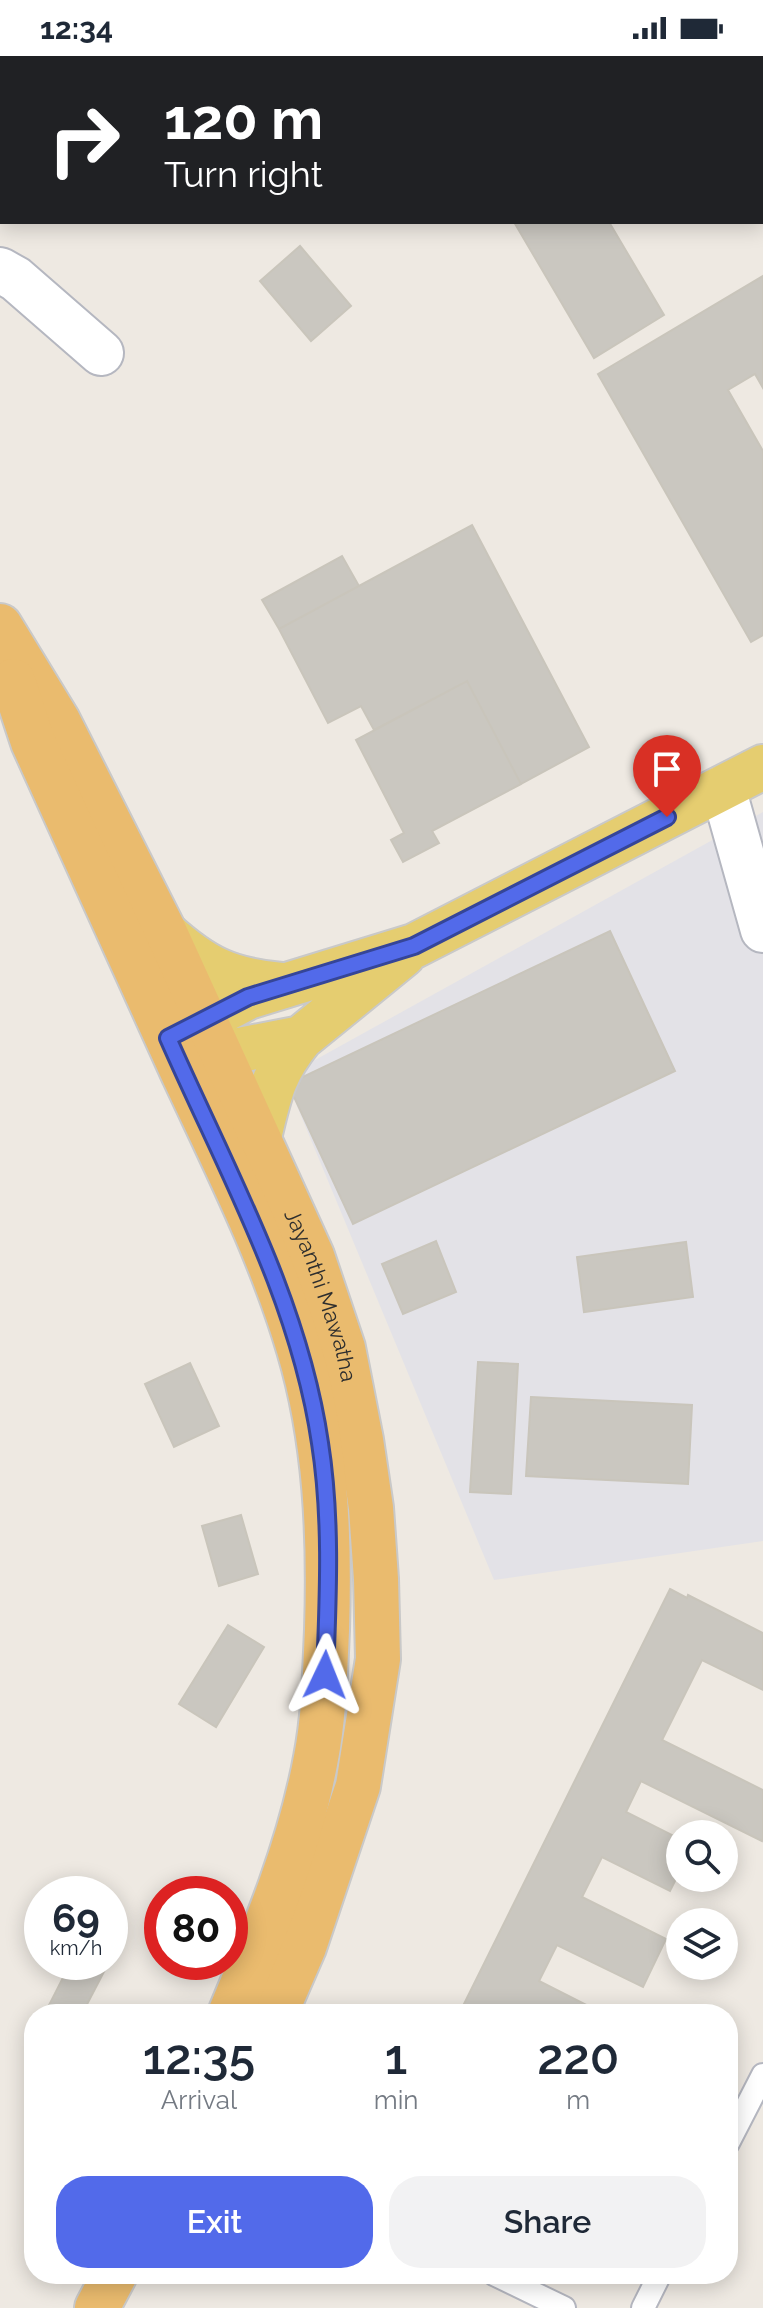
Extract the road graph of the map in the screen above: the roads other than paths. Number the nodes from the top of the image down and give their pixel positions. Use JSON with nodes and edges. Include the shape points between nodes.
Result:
{"nodes":[{"id":1,"x":0,"y":270,"type":"edge"},
{"id":2,"x":101,"y":353,"type":"dead end"},
{"id":3,"x":0,"y":626,"type":"edge"},
{"id":4,"x":0,"y":641,"type":"edge"},
{"id":5,"x":763,"y":767,"type":"edge"},
{"id":6,"x":723,"y":788,"type":"junction"},
{"id":7,"x":763,"y":930,"type":"edge"},
{"id":8,"x":165,"y":933,"type":"junction"},
{"id":9,"x":414,"y":946,"type":"junction"},
{"id":10,"x":281,"y":985,"type":"junction"},
{"id":11,"x":301,"y":1038,"type":"junction"},
{"id":12,"x":194,"y":1046,"type":"junction"},
{"id":13,"x":259,"y":1137,"type":"junction"},
{"id":14,"x":234,"y":2004,"type":"edge"},
{"id":15,"x":279,"y":2004,"type":"edge"},
{"id":16,"x":762,"y":2080,"type":"edge"},
{"id":17,"x":738,"y":2124,"type":"edge"},
{"id":18,"x":110,"y":2284,"type":"edge"},
{"id":19,"x":515,"y":2284,"type":"edge"},
{"id":20,"x":655,"y":2284,"type":"edge"},
{"id":21,"x":97,"y":2308,"type":"edge"},
{"id":22,"x":564,"y":2308,"type":"edge"},
{"id":23,"x":643,"y":2308,"type":"edge"}],
"edges":[{"from":1,"to":2,"type":"street"},
{"from":3,"to":8,"type":"highway","name":"Jayanthi Mawatha","via":[[58,721]]},
{"from":4,"to":12,"type":"highway","name":"Jayanthi Mawatha","via":[[33,742]]},
{"from":5,"to":6,"type":"main road"},
{"from":6,"to":7,"type":"street"},
{"from":6,"to":9,"type":"main road"},
{"from":8,"to":10,"type":"main road","via":[[222,974]]},
{"from":8,"to":12,"type":"highway","name":"Jayanthi Mawatha"},
{"from":9,"to":10,"type":"main road"},
{"from":9,"to":11,"type":"main road"},
{"from":10,"to":12,"type":"main road","via":[[248,997]]},
{"from":11,"to":12,"type":"main road"},
{"from":11,"to":13,"type":"main road","via":[[275,1077]]},
{"from":12,"to":13,"type":"highway","name":"Jayanthi Mawatha"},
{"from":12,"to":14,"type":"highway","name":"Jayanthi Mawatha","via":[[299,1350],[320,1443],[325,1505],[328,1598],[316,1758],[297,1837]]},
{"from":13,"to":15,"type":"highway","name":"Jayanthi Mawatha","via":[[312,1256],[343,1348],[371,1508],[378,1659],[358,1786]]},
{"from":16,"to":17,"type":"lane"},
{"from":18,"to":21,"type":"highway"},
{"from":19,"to":22,"type":"lane"},
{"from":20,"to":23,"type":"lane"}]}
